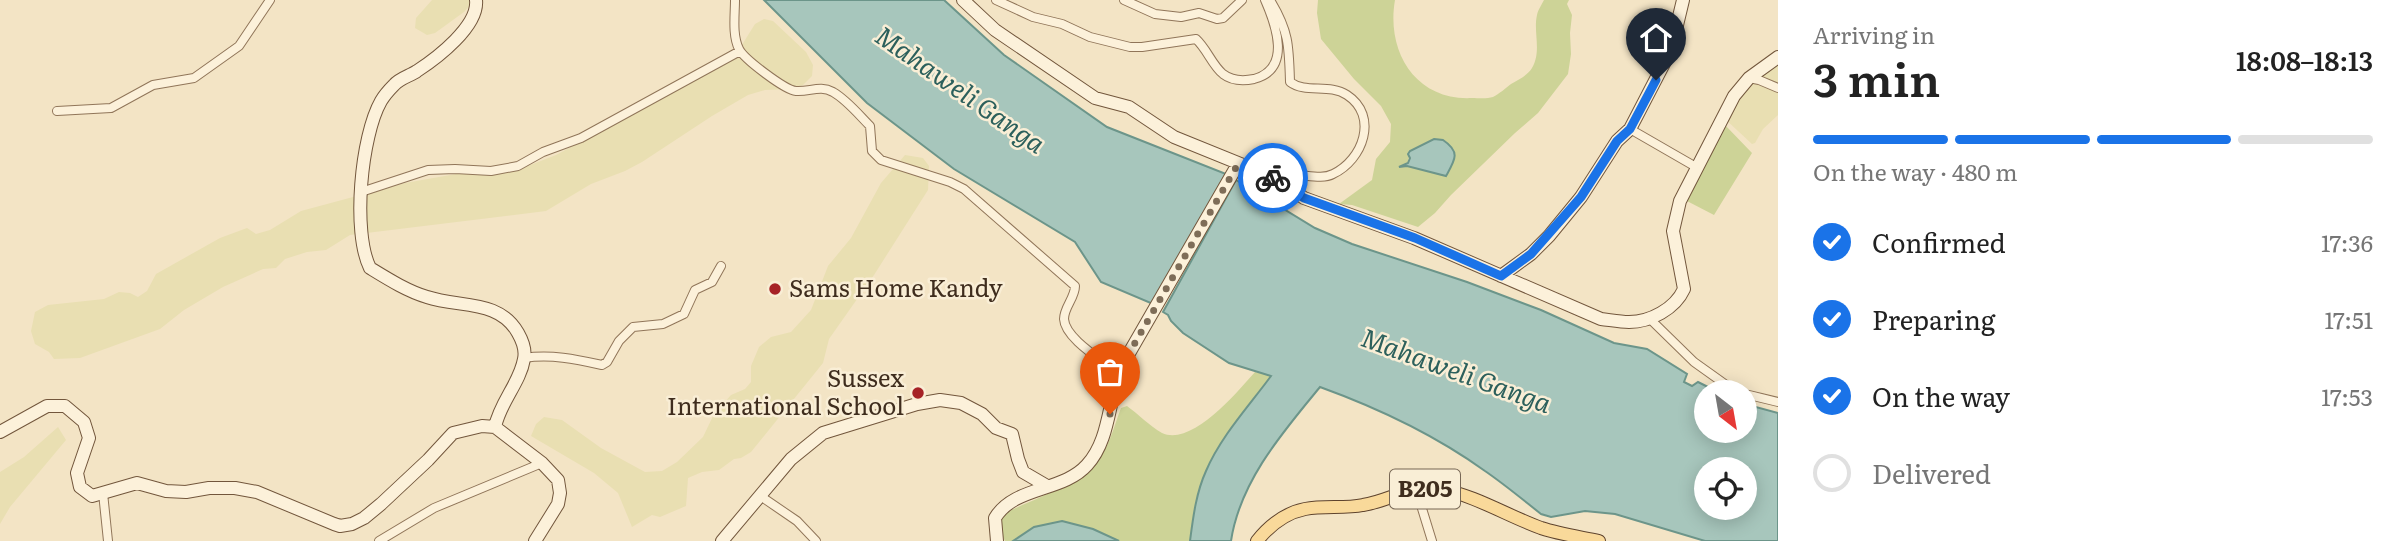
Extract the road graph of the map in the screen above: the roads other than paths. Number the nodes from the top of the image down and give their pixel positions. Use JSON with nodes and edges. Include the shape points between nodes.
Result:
{"nodes":[{"id":1,"x":270,"y":0,"type":"edge"},
{"id":2,"x":476,"y":0,"type":"edge"},
{"id":3,"x":735,"y":0,"type":"edge"},
{"id":4,"x":963,"y":0,"type":"edge"},
{"id":5,"x":996,"y":0,"type":"edge"},
{"id":6,"x":1124,"y":0,"type":"edge"},
{"id":7,"x":1242,"y":0,"type":"edge"},
{"id":8,"x":1265,"y":0,"type":"edge"},
{"id":9,"x":1270,"y":0,"type":"edge"},
{"id":10,"x":1683,"y":0,"type":"edge"},
{"id":11,"x":740,"y":51,"type":"junction"},
{"id":12,"x":1778,"y":57,"type":"edge"},
{"id":13,"x":1749,"y":78,"type":"junction"},
{"id":14,"x":1778,"y":88,"type":"edge"},
{"id":15,"x":57,"y":111,"type":"dead end"},
{"id":16,"x":1630,"y":129,"type":"junction"},
{"id":17,"x":1696,"y":167,"type":"junction"},
{"id":18,"x":1235,"y":169,"type":"junction"},
{"id":19,"x":1275,"y":178,"type":"junction"},
{"id":20,"x":361,"y":192,"type":"junction"},
{"id":21,"x":721,"y":266,"type":"dead end"},
{"id":22,"x":1501,"y":276,"type":"junction"},
{"id":23,"x":1649,"y":318,"type":"junction"},
{"id":24,"x":524,"y":358,"type":"junction"},
{"id":25,"x":1119,"y":374,"type":"junction"},
{"id":26,"x":1719,"y":380,"type":"edge"},
{"id":27,"x":1757,"y":397,"type":"edge"},
{"id":28,"x":1778,"y":402,"type":"edge"},
{"id":29,"x":495,"y":427,"type":"junction"},
{"id":30,"x":0,"y":432,"type":"edge"},
{"id":31,"x":542,"y":463,"type":"junction"},
{"id":32,"x":1047,"y":486,"type":"junction"},
{"id":33,"x":1416,"y":489,"type":"junction"},
{"id":34,"x":103,"y":493,"type":"junction"},
{"id":35,"x":759,"y":495,"type":"junction"},
{"id":36,"x":996,"y":538,"type":"edge"},
{"id":37,"x":729,"y":539,"type":"edge"},
{"id":38,"x":1580,"y":539,"type":"edge"},
{"id":39,"x":108,"y":541,"type":"edge"},
{"id":40,"x":379,"y":541,"type":"edge"},
{"id":41,"x":535,"y":541,"type":"edge"},
{"id":42,"x":816,"y":541,"type":"edge"},
{"id":43,"x":1256,"y":541,"type":"edge"},
{"id":44,"x":1432,"y":541,"type":"edge"},
{"id":45,"x":1599,"y":541,"type":"edge"}],
"edges":[{"from":1,"to":15,"type":"street","via":[[239,46],[194,78],[153,85],[111,108]]},
{"from":2,"to":20,"type":"street","via":[[476,11],[452,42],[432,61],[397,82],[381,101],[362,163]]},
{"from":3,"to":11,"type":"street"},
{"from":4,"to":18,"type":"street","via":[[995,30],[1095,97],[1129,107]]},
{"from":5,"to":8,"type":"street","via":[[1090,37],[1130,47],[1196,39],[1223,74],[1242,82],[1262,77],[1276,62],[1279,37]]},
{"from":6,"to":7,"type":"street","via":[[1155,14],[1181,17],[1199,13],[1217,19]]},
{"from":9,"to":19,"type":"street","via":[[1289,41],[1290,82],[1298,88],[1346,94],[1360,109],[1365,129],[1360,151],[1331,176],[1288,174]]},
{"from":10,"to":16,"type":"street","via":[[1671,50]]},
{"from":11,"to":20,"type":"street","via":[[581,138],[518,166],[491,171],[428,170]]},
{"from":11,"to":25,"type":"street","via":[[791,90],[819,88],[839,96],[870,126],[872,151],[881,160],[950,182],[978,200],[1074,286],[1064,320],[1071,336]]},
{"from":12,"to":13,"type":"street"},
{"from":13,"to":14,"type":"street"},
{"from":13,"to":17,"type":"street","via":[[1734,96]]},
{"from":16,"to":17,"type":"street"},
{"from":16,"to":22,"type":"street","via":[[1561,222],[1531,254]]},
{"from":17,"to":23,"type":"street","via":[[1680,201],[1673,231],[1684,289],[1672,305]]},
{"from":18,"to":19,"type":"street"},
{"from":18,"to":25,"type":"street"},
{"from":19,"to":22,"type":"street","via":[[1304,198],[1415,238]]},
{"from":20,"to":24,"type":"street","via":[[362,237],[370,268],[427,297],[497,311],[508,318],[521,338]]},
{"from":21,"to":24,"type":"street","via":[[712,282],[695,290],[684,314],[663,324],[633,327],[602,365],[564,357]]},
{"from":22,"to":23,"type":"street","via":[[1601,319],[1630,322]]},
{"from":23,"to":26,"type":"street"},
{"from":24,"to":29,"type":"street"},
{"from":25,"to":32,"type":"street","via":[[1094,455],[1075,475]]},
{"from":27,"to":28,"type":"street"},
{"from":29,"to":31,"type":"street"},
{"from":29,"to":34,"type":"street","via":[[453,433],[364,518],[340,526],[257,492],[235,488],[166,491],[137,483]]},
{"from":30,"to":34,"type":"street","via":[[47,406],[65,406],[84,422],[89,438],[77,473],[80,488],[92,496]]},
{"from":31,"to":40,"type":"street","via":[[434,508]]},
{"from":31,"to":41,"type":"street","via":[[558,481],[561,493]]},
{"from":32,"to":35,"type":"street","via":[[1023,472],[1012,434],[961,403],[940,400],[822,433]]},
{"from":32,"to":36,"type":"street","via":[[1002,509],[995,518]]},
{"from":33,"to":38,"type":"main road","number":"B205","via":[[1438,488],[1458,494]]},
{"from":33,"to":43,"type":"main road","number":"B205","via":[[1363,506],[1304,509],[1281,519]]},
{"from":33,"to":44,"type":"street"},
{"from":34,"to":39,"type":"street"},
{"from":35,"to":37,"type":"street"},
{"from":35,"to":42,"type":"street","via":[[797,521]]},
{"from":38,"to":45,"type":"main road","number":"B205"}]}
